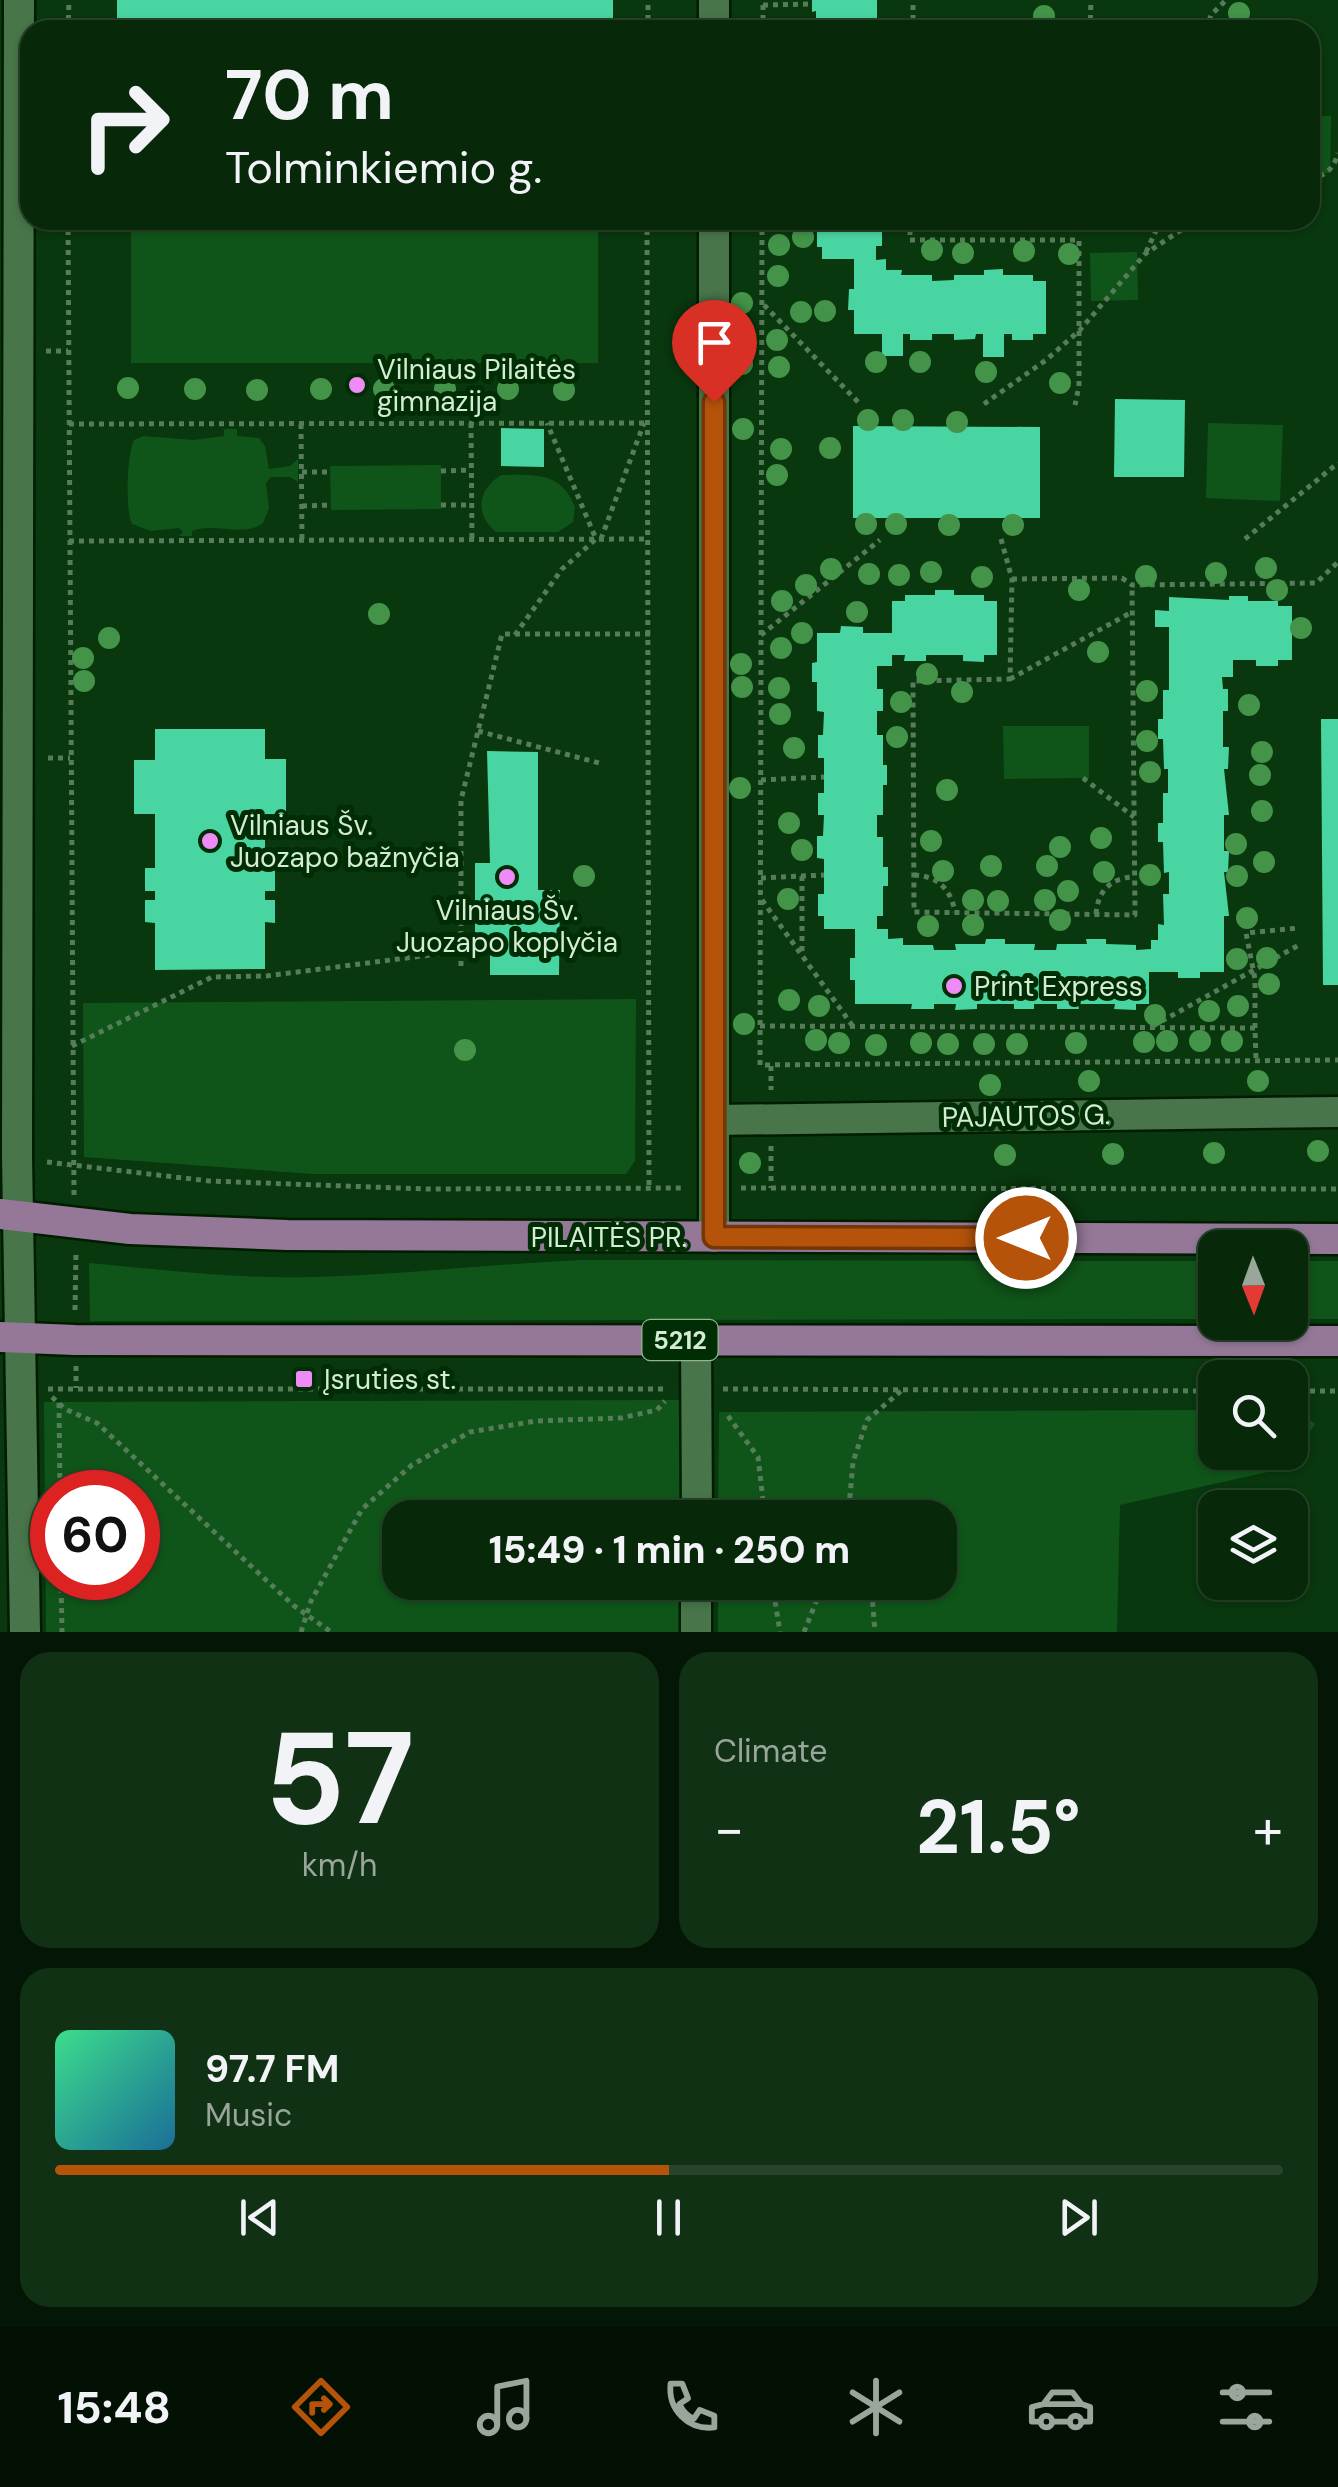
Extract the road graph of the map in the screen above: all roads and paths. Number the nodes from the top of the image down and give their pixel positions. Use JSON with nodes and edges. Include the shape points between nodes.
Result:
{"nodes":[{"id":1,"x":19,"y":0,"type":"edge"},
{"id":2,"x":1226,"y":0,"type":"edge"},
{"id":3,"x":763,"y":3,"type":"edge"},
{"id":4,"x":812,"y":4,"type":"dead end"},
{"id":5,"x":1209,"y":20,"type":"edge"},
{"id":6,"x":1338,"y":154,"type":"edge"},
{"id":7,"x":1320,"y":177,"type":"edge"},
{"id":8,"x":68,"y":230,"type":"edge"},
{"id":9,"x":648,"y":230,"type":"edge"},
{"id":10,"x":714,"y":230,"type":"edge"},
{"id":11,"x":762,"y":230,"type":"edge"},
{"id":12,"x":910,"y":230,"type":"edge"},
{"id":13,"x":1156,"y":230,"type":"edge"},
{"id":14,"x":1181,"y":230,"type":"edge"},
{"id":15,"x":1145,"y":254,"type":"junction"},
{"id":16,"x":762,"y":304,"type":"junction"},
{"id":17,"x":1080,"y":330,"type":"junction"},
{"id":18,"x":859,"y":404,"type":"dead end"},
{"id":19,"x":984,"y":404,"type":"dead end"},
{"id":20,"x":1075,"y":405,"type":"dead end"},
{"id":21,"x":548,"y":423,"type":"junction"},
{"id":22,"x":646,"y":423,"type":"junction"},
{"id":23,"x":69,"y":424,"type":"junction"},
{"id":24,"x":302,"y":424,"type":"junction"},
{"id":25,"x":471,"y":424,"type":"junction"},
{"id":26,"x":1338,"y":462,"type":"edge"},
{"id":27,"x":441,"y":470,"type":"dead end"},
{"id":28,"x":471,"y":470,"type":"junction"},
{"id":29,"x":302,"y":472,"type":"junction"},
{"id":30,"x":330,"y":472,"type":"dead end"},
{"id":31,"x":471,"y":504,"type":"junction"},
{"id":32,"x":441,"y":505,"type":"dead end"},
{"id":33,"x":302,"y":506,"type":"junction"},
{"id":34,"x":331,"y":506,"type":"dead end"},
{"id":35,"x":599,"y":539,"type":"junction"},
{"id":36,"x":648,"y":539,"type":"junction"},
{"id":37,"x":1001,"y":539,"type":"dead end"},
{"id":38,"x":1245,"y":539,"type":"dead end"},
{"id":39,"x":69,"y":540,"type":"junction"},
{"id":40,"x":302,"y":540,"type":"junction"},
{"id":41,"x":472,"y":540,"type":"junction"},
{"id":42,"x":880,"y":540,"type":"dead end"},
{"id":43,"x":1338,"y":562,"type":"edge"},
{"id":44,"x":1012,"y":579,"type":"junction"},
{"id":45,"x":1132,"y":585,"type":"junction"},
{"id":46,"x":1132,"y":612,"type":"junction"},
{"id":47,"x":650,"y":634,"type":"junction"},
{"id":48,"x":515,"y":635,"type":"junction"},
{"id":49,"x":762,"y":635,"type":"junction"},
{"id":50,"x":1010,"y":679,"type":"junction"},
{"id":51,"x":478,"y":731,"type":"junction"},
{"id":52,"x":603,"y":764,"type":"dead end"},
{"id":53,"x":824,"y":777,"type":"dead end"},
{"id":54,"x":1083,"y":778,"type":"dead end"},
{"id":55,"x":761,"y":780,"type":"junction"},
{"id":56,"x":1134,"y":817,"type":"junction"},
{"id":57,"x":914,"y":875,"type":"junction"},
{"id":58,"x":802,"y":876,"type":"junction"},
{"id":59,"x":824,"y":876,"type":"dead end"},
{"id":60,"x":1134,"y":877,"type":"junction"},
{"id":61,"x":761,"y":878,"type":"junction"},
{"id":62,"x":761,"y":897,"type":"junction"},
{"id":63,"x":954,"y":912,"type":"junction"},
{"id":64,"x":1096,"y":914,"type":"junction"},
{"id":65,"x":1299,"y":928,"type":"dead end"},
{"id":66,"x":1299,"y":945,"type":"dead end"},
{"id":67,"x":461,"y":951,"type":"junction"},
{"id":68,"x":802,"y":956,"type":"junction"},
{"id":69,"x":461,"y":966,"type":"dead end"},
{"id":70,"x":1251,"y":972,"type":"junction"},
{"id":71,"x":760,"y":1026,"type":"junction"},
{"id":72,"x":853,"y":1026,"type":"junction"},
{"id":73,"x":1150,"y":1028,"type":"junction"},
{"id":74,"x":1256,"y":1028,"type":"junction"},
{"id":75,"x":72,"y":1046,"type":"junction"},
{"id":76,"x":1338,"y":1060,"type":"edge"},
{"id":77,"x":1256,"y":1061,"type":"junction"},
{"id":78,"x":1338,"y":1112,"type":"edge"},
{"id":79,"x":714,"y":1120,"type":"junction"},
{"id":80,"x":649,"y":1188,"type":"dead end"},
{"id":81,"x":9,"y":1216,"type":"edge"},
{"id":82,"x":76,"y":1224,"type":"junction"},
{"id":83,"x":714,"y":1237,"type":"junction"},
{"id":84,"x":1338,"y":1240,"type":"edge"},
{"id":85,"x":11,"y":1337,"type":"edge"},
{"id":86,"x":75,"y":1340,"type":"junction"},
{"id":87,"x":696,"y":1340,"type":"junction"},
{"id":88,"x":1338,"y":1340,"type":"edge"},
{"id":89,"x":42,"y":1389,"type":"dead end"},
{"id":90,"x":702,"y":1389,"type":"junction"},
{"id":91,"x":902,"y":1390,"type":"junction"},
{"id":92,"x":1198,"y":1390,"type":"edge"},
{"id":93,"x":1308,"y":1391,"type":"edge"},
{"id":94,"x":1338,"y":1391,"type":"edge"},
{"id":95,"x":58,"y":1403,"type":"junction"},
{"id":96,"x":60,"y":1470,"type":"edge"},
{"id":97,"x":697,"y":1500,"type":"edge"},
{"id":98,"x":763,"y":1500,"type":"edge"},
{"id":99,"x":850,"y":1500,"type":"edge"},
{"id":100,"x":61,"y":1600,"type":"edge"},
{"id":101,"x":696,"y":1600,"type":"edge"},
{"id":102,"x":775,"y":1600,"type":"edge"},
{"id":103,"x":817,"y":1600,"type":"edge"},
{"id":104,"x":872,"y":1600,"type":"edge"},
{"id":105,"x":306,"y":1615,"type":"junction"},
{"id":106,"x":24,"y":1632,"type":"edge"},
{"id":107,"x":62,"y":1632,"type":"edge"},
{"id":108,"x":300,"y":1632,"type":"edge"},
{"id":109,"x":331,"y":1632,"type":"edge"},
{"id":110,"x":696,"y":1632,"type":"edge"},
{"id":111,"x":780,"y":1632,"type":"edge"},
{"id":112,"x":804,"y":1632,"type":"edge"},
{"id":113,"x":875,"y":1632,"type":"edge"}],
"edges":[{"from":1,"to":81,"type":"street"},
{"from":2,"to":5,"type":"path"},
{"from":3,"to":4,"type":"path"},
{"from":6,"to":7,"type":"path"},
{"from":8,"to":23,"type":"path"},
{"from":9,"to":22,"type":"path"},
{"from":10,"to":79,"type":"street"},
{"from":11,"to":16,"type":"path"},
{"from":12,"to":17,"type":"path","via":[[910,240],[1079,240]]},
{"from":13,"to":15,"type":"path"},
{"from":14,"to":15,"type":"path"},
{"from":15,"to":17,"type":"path"},
{"from":16,"to":18,"type":"path"},
{"from":16,"to":49,"type":"path"},
{"from":17,"to":19,"type":"path"},
{"from":17,"to":20,"type":"path"},
{"from":21,"to":22,"type":"path"},
{"from":21,"to":25,"type":"path"},
{"from":21,"to":35,"type":"path"},
{"from":22,"to":35,"type":"path"},
{"from":22,"to":36,"type":"path"},
{"from":23,"to":24,"type":"path"},
{"from":23,"to":39,"type":"path"},
{"from":24,"to":25,"type":"path"},
{"from":24,"to":29,"type":"path"},
{"from":25,"to":28,"type":"path"},
{"from":26,"to":38,"type":"path"},
{"from":27,"to":28,"type":"path"},
{"from":28,"to":31,"type":"path"},
{"from":29,"to":30,"type":"path"},
{"from":29,"to":33,"type":"path"},
{"from":31,"to":32,"type":"path"},
{"from":31,"to":41,"type":"path"},
{"from":33,"to":34,"type":"path"},
{"from":33,"to":40,"type":"path"},
{"from":35,"to":36,"type":"path"},
{"from":35,"to":41,"type":"path"},
{"from":35,"to":48,"type":"path","via":[[562,570]]},
{"from":36,"to":47,"type":"path"},
{"from":37,"to":44,"type":"path"},
{"from":39,"to":40,"type":"path"},
{"from":39,"to":75,"type":"path"},
{"from":40,"to":41,"type":"path"},
{"from":42,"to":49,"type":"path"},
{"from":43,"to":45,"type":"path","via":[[1316,583]]},
{"from":44,"to":45,"type":"path","via":[[1122,578]]},
{"from":44,"to":50,"type":"path"},
{"from":45,"to":46,"type":"path"},
{"from":46,"to":50,"type":"path"},
{"from":46,"to":56,"type":"path"},
{"from":47,"to":48,"type":"path"},
{"from":47,"to":80,"type":"path"},
{"from":48,"to":51,"type":"path","via":[[502,634]]},
{"from":49,"to":55,"type":"path"},
{"from":50,"to":57,"type":"path","via":[[913,681]]},
{"from":51,"to":52,"type":"path"},
{"from":51,"to":67,"type":"path","via":[[462,800]]},
{"from":53,"to":55,"type":"path"},
{"from":54,"to":56,"type":"path"},
{"from":55,"to":61,"type":"path"},
{"from":56,"to":60,"type":"path"},
{"from":57,"to":63,"type":"path","via":[[943,884]]},
{"from":57,"to":63,"type":"path","via":[[914,912]]},
{"from":58,"to":59,"type":"path"},
{"from":58,"to":61,"type":"path"},
{"from":58,"to":68,"type":"path"},
{"from":60,"to":64,"type":"path","via":[[1111,882]]},
{"from":60,"to":64,"type":"path","via":[[1135,915]]},
{"from":61,"to":62,"type":"path"},
{"from":62,"to":68,"type":"path"},
{"from":62,"to":71,"type":"path"},
{"from":63,"to":64,"type":"path"},
{"from":65,"to":70,"type":"path","via":[[1246,933]]},
{"from":66,"to":70,"type":"path"},
{"from":67,"to":69,"type":"path"},
{"from":67,"to":75,"type":"path","via":[[212,978]]},
{"from":68,"to":72,"type":"path"},
{"from":70,"to":73,"type":"path"},
{"from":70,"to":74,"type":"path"},
{"from":71,"to":72,"type":"path"},
{"from":71,"to":77,"type":"path","via":[[760,1065]]},
{"from":72,"to":73,"type":"path"},
{"from":73,"to":74,"type":"path"},
{"from":74,"to":77,"type":"path"},
{"from":75,"to":82,"type":"path"},
{"from":76,"to":77,"type":"path"},
{"from":78,"to":79,"type":"street","name":"PAJAUTOS G."},
{"from":79,"to":83,"type":"street"},
{"from":81,"to":82,"type":"main road","name":"PILAITĖS PR."},
{"from":81,"to":85,"type":"street"},
{"from":82,"to":83,"type":"main road","name":"PILAITĖS PR.","via":[[287,1236]]},
{"from":82,"to":86,"type":"path"},
{"from":83,"to":84,"type":"main road","name":"PILAITĖS PR."},
{"from":85,"to":86,"type":"main road","number":"5212"},
{"from":85,"to":106,"type":"street"},
{"from":86,"to":87,"type":"main road","number":"5212"},
{"from":86,"to":105,"type":"path","via":[[76,1388],[678,1389],[657,1410],[621,1418],[470,1432],[412,1465],[362,1508]]},
{"from":87,"to":88,"type":"main road","number":"5212"},
{"from":87,"to":90,"type":"street"},
{"from":89,"to":95,"type":"path"},
{"from":90,"to":91,"type":"path"},
{"from":90,"to":97,"type":"street"},
{"from":90,"to":98,"type":"path","via":[[758,1457]]},
{"from":91,"to":92,"type":"path"},
{"from":91,"to":99,"type":"path","via":[[868,1420],[853,1462]]},
{"from":93,"to":94,"type":"path"},
{"from":95,"to":96,"type":"path"},
{"from":95,"to":105,"type":"path","via":[[98,1424]]},
{"from":100,"to":107,"type":"path"},
{"from":101,"to":110,"type":"street"},
{"from":102,"to":111,"type":"path"},
{"from":103,"to":112,"type":"path"},
{"from":104,"to":113,"type":"path"},
{"from":105,"to":108,"type":"path"},
{"from":105,"to":109,"type":"path"}]}
